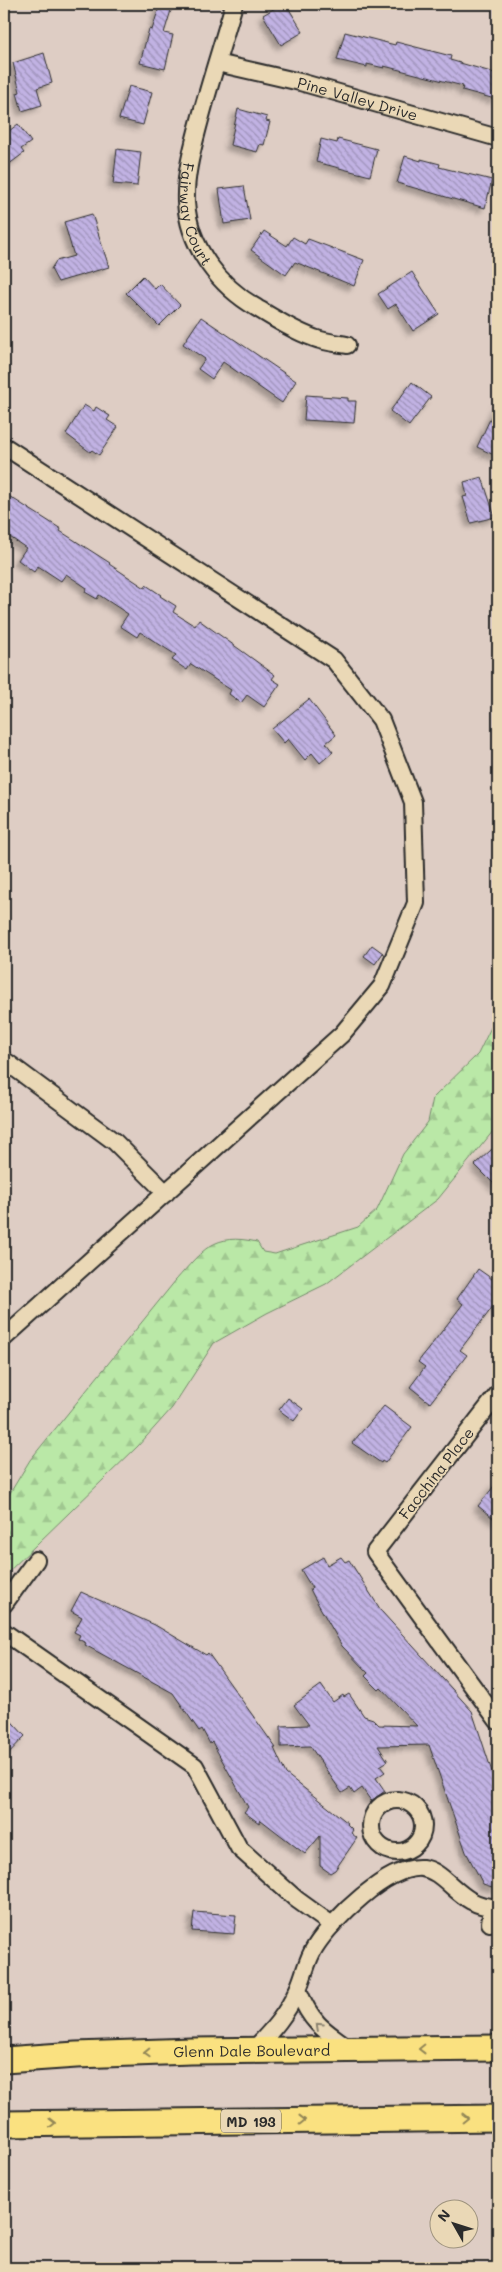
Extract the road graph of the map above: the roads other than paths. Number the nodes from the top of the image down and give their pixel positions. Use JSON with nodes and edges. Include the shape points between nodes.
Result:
{"nodes":[{"id":1,"x":234,"y":4,"type":"edge"},
{"id":2,"x":217,"y":63,"type":"junction"},
{"id":3,"x":498,"y":138,"type":"edge"},
{"id":4,"x":347,"y":345,"type":"dead end"},
{"id":5,"x":4,"y":446,"type":"edge"},
{"id":6,"x":4,"y":1060,"type":"edge"},
{"id":7,"x":166,"y":1192,"type":"junction"},
{"id":8,"x":4,"y":1338,"type":"edge"},
{"id":9,"x":498,"y":1394,"type":"edge"},
{"id":10,"x":36,"y":1560,"type":"dead end"},
{"id":11,"x":4,"y":1604,"type":"edge"},
{"id":12,"x":4,"y":1632,"type":"edge"},
{"id":13,"x":498,"y":1722,"type":"edge"},
{"id":14,"x":404,"y":1851,"type":"dead end"},
{"id":15,"x":408,"y":1868,"type":"junction"},
{"id":16,"x":493,"y":1913,"type":"edge"},
{"id":17,"x":332,"y":1925,"type":"junction"},
{"id":18,"x":298,"y":1990,"type":"junction"},
{"id":19,"x":498,"y":2048,"type":"edge"},
{"id":20,"x":253,"y":2050,"type":"junction"},
{"id":21,"x":353,"y":2051,"type":"junction"},
{"id":22,"x":4,"y":2060,"type":"edge"},
{"id":23,"x":498,"y":2118,"type":"edge"},
{"id":24,"x":4,"y":2124,"type":"edge"}],
"edges":[{"from":1,"to":2,"type":"street","name":"Fairway Court"},
{"from":2,"to":3,"type":"street","name":"Pine Valley Drive","via":[[300,82]]},
{"from":2,"to":4,"type":"street","name":"Fairway Court","via":[[200,117],[187,177],[186,203],[197,243],[219,280],[250,304],[314,339]]},
{"from":5,"to":7,"type":"street","via":[[334,660],[381,720],[413,802],[416,903],[382,986],[342,1034]]},
{"from":6,"to":7,"type":"street","via":[[115,1142]]},
{"from":7,"to":8,"type":"street"},
{"from":9,"to":13,"type":"street","name":"Facchina Place","via":[[375,1552]]},
{"from":10,"to":11,"type":"street"},
{"from":12,"to":17,"type":"street","via":[[195,1766],[239,1848],[296,1899]]},
{"from":14,"to":15,"type":"street"},
{"from":15,"to":16,"type":"street","via":[[424,1868],[436,1874],[474,1904]]},
{"from":15,"to":17,"type":"street","via":[[375,1886]]},
{"from":17,"to":18,"type":"street","via":[[314,1948]]},
{"from":18,"to":20,"type":"street","via":[[286,2013]]},
{"from":21,"to":18,"type":"street","one_way":true,"via":[[315,2023],[306,2011]]},
{"from":19,"to":21,"type":"main road","name":"Glenn Dale Boulevard","one_way":true},
{"from":20,"to":21,"type":"main road","name":"Glenn Dale Boulevard"},
{"from":20,"to":22,"type":"main road","name":"Glenn Dale Boulevard","one_way":true},
{"from":24,"to":23,"type":"main road","number":"MD 193","one_way":true}]}
